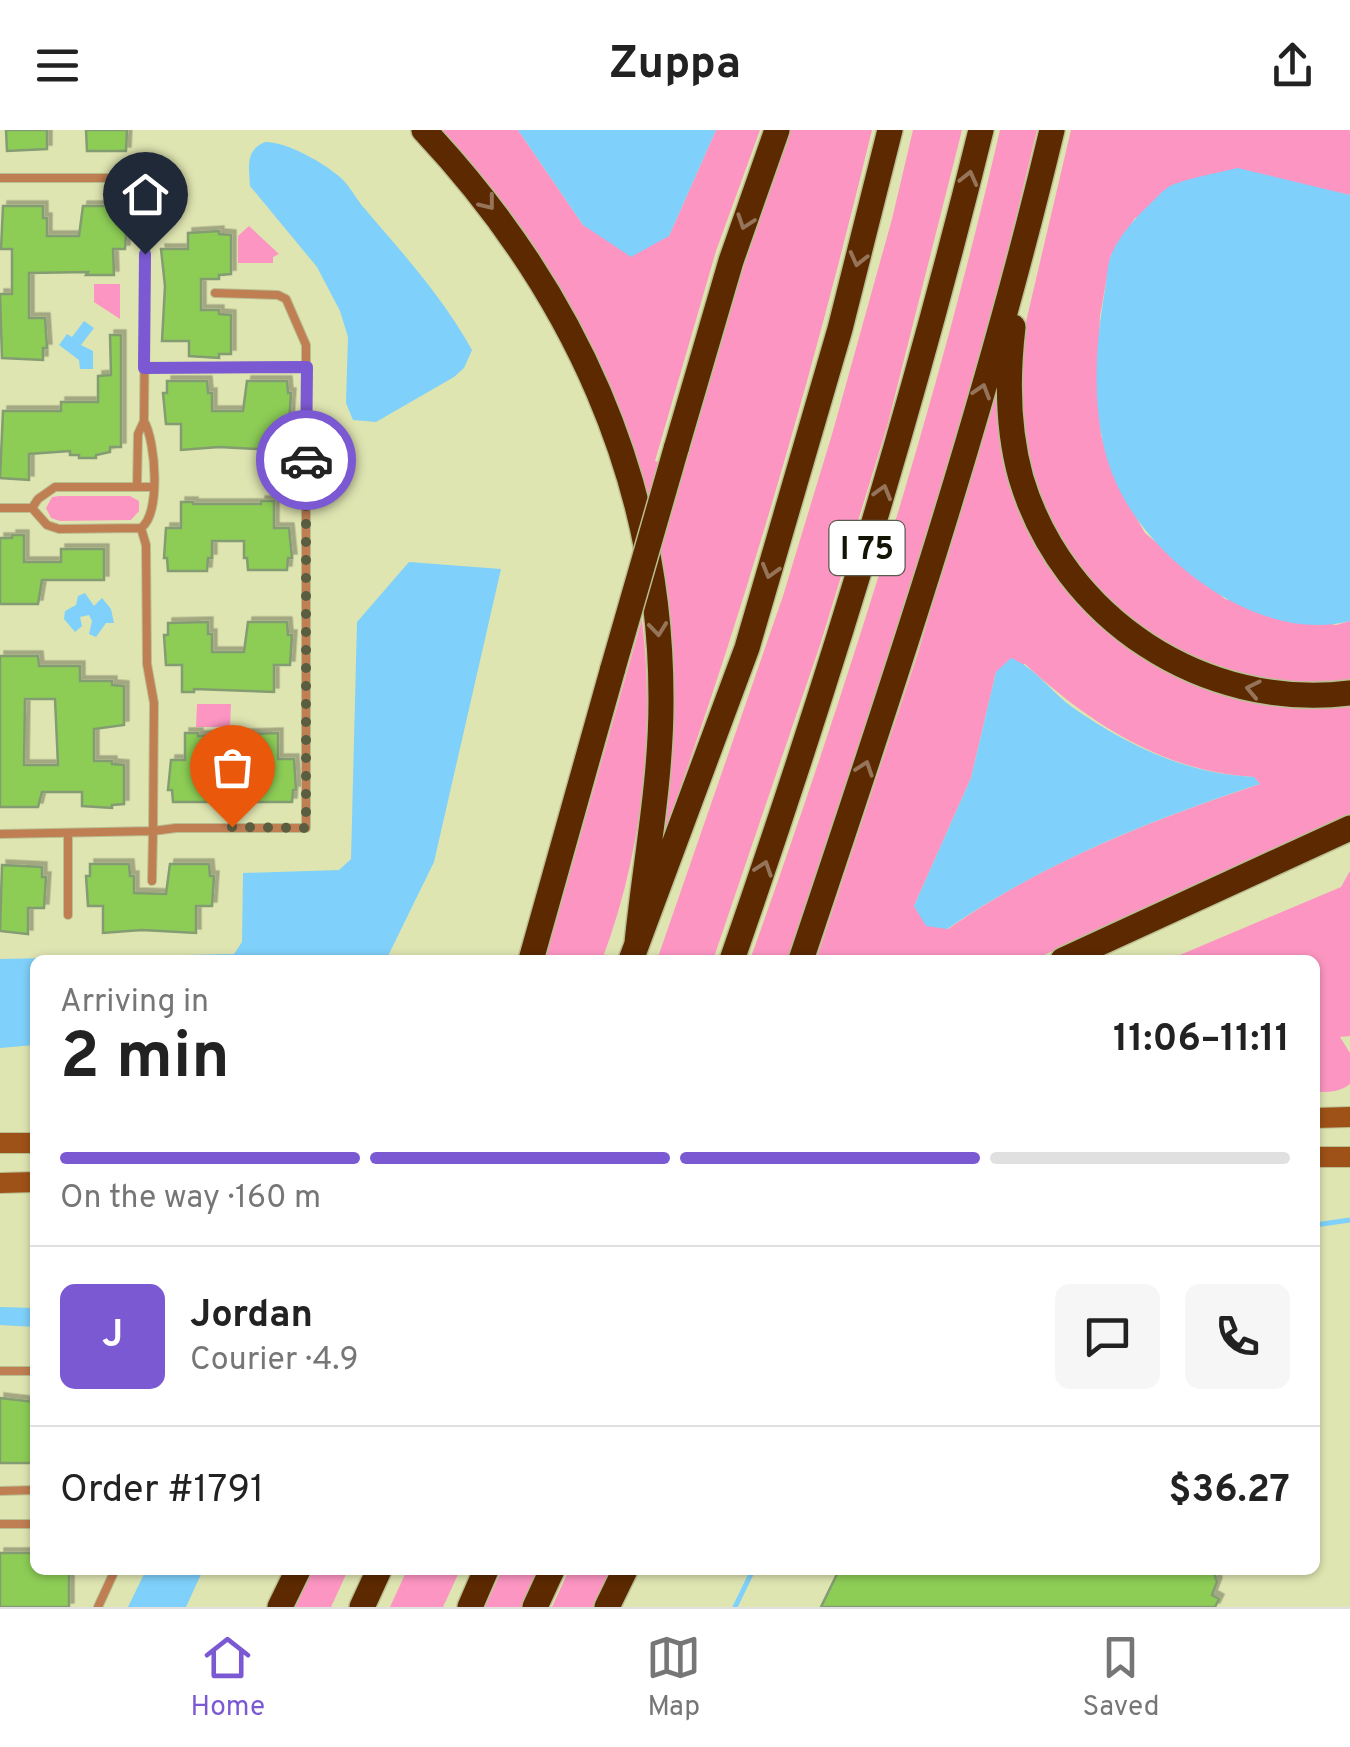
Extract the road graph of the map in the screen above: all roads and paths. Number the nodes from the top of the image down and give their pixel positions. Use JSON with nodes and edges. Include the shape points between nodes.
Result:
{"nodes":[{"id":1,"x":424,"y":130,"type":"edge"},
{"id":2,"x":777,"y":130,"type":"edge"},
{"id":3,"x":890,"y":130,"type":"edge"},
{"id":4,"x":980,"y":130,"type":"edge"},
{"id":5,"x":1052,"y":130,"type":"edge"},
{"id":6,"x":0,"y":178,"type":"edge"},
{"id":7,"x":1020,"y":263,"type":"junction"},
{"id":8,"x":215,"y":293,"type":"dead end"},
{"id":9,"x":307,"y":367,"type":"junction"},
{"id":10,"x":144,"y":368,"type":"junction"},
{"id":11,"x":144,"y":421,"type":"junction"},
{"id":12,"x":137,"y":487,"type":"junction"},
{"id":13,"x":153,"y":487,"type":"junction"},
{"id":14,"x":0,"y":508,"type":"edge"},
{"id":15,"x":32,"y":508,"type":"junction"},
{"id":16,"x":141,"y":528,"type":"junction"},
{"id":17,"x":1350,"y":693,"type":"edge"},
{"id":18,"x":1350,"y":828,"type":"edge"},
{"id":19,"x":153,"y":831,"type":"junction"},
{"id":20,"x":0,"y":834,"type":"edge"},
{"id":21,"x":68,"y":834,"type":"junction"},
{"id":22,"x":152,"y":881,"type":"dead end"},
{"id":23,"x":68,"y":915,"type":"dead end"},
{"id":24,"x":634,"y":952,"type":"edge"},
{"id":25,"x":532,"y":955,"type":"edge"},
{"id":26,"x":734,"y":955,"type":"edge"},
{"id":27,"x":803,"y":955,"type":"edge"},
{"id":28,"x":1074,"y":955,"type":"edge"},
{"id":29,"x":1350,"y":1117,"type":"edge"},
{"id":30,"x":1320,"y":1118,"type":"edge"},
{"id":31,"x":0,"y":1142,"type":"edge"},
{"id":32,"x":30,"y":1142,"type":"edge"},
{"id":33,"x":1320,"y":1157,"type":"edge"},
{"id":34,"x":1350,"y":1157,"type":"edge"},
{"id":35,"x":0,"y":1182,"type":"edge"},
{"id":36,"x":30,"y":1182,"type":"edge"},
{"id":37,"x":0,"y":1371,"type":"edge"},
{"id":38,"x":30,"y":1371,"type":"edge"},
{"id":39,"x":0,"y":1490,"type":"edge"},
{"id":40,"x":30,"y":1490,"type":"edge"},
{"id":41,"x":0,"y":1524,"type":"edge"},
{"id":42,"x":30,"y":1524,"type":"edge"},
{"id":43,"x":113,"y":1575,"type":"edge"},
{"id":44,"x":296,"y":1575,"type":"edge"},
{"id":45,"x":377,"y":1575,"type":"edge"},
{"id":46,"x":484,"y":1575,"type":"edge"},
{"id":47,"x":550,"y":1575,"type":"edge"},
{"id":48,"x":623,"y":1575,"type":"edge"},
{"id":49,"x":98,"y":1607,"type":"edge"},
{"id":50,"x":280,"y":1607,"type":"edge"},
{"id":51,"x":362,"y":1607,"type":"edge"},
{"id":52,"x":470,"y":1607,"type":"edge"},
{"id":53,"x":536,"y":1607,"type":"edge"},
{"id":54,"x":607,"y":1607,"type":"edge"}],
"edges":[{"from":1,"to":24,"type":"highway","one_way":true,"via":[[509,230],[564,316],[607,413],[640,516],[662,706]]},
{"from":2,"to":25,"type":"highway","one_way":true,"bridge":true,"via":[[731,261]]},
{"from":3,"to":24,"type":"highway","number":"I 75","one_way":true,"via":[[840,330],[747,648]]},
{"from":26,"to":4,"type":"highway","number":"I 75","one_way":true,"via":[[850,605]]},
{"from":5,"to":7,"type":"highway"},
{"from":6,"to":10,"type":"lane","via":[[146,178]]},
{"from":17,"to":7,"type":"highway","one_way":true,"via":[[1257,691],[1198,674],[1141,643],[1064,568],[1032,508],[1014,446],[1010,360]]},
{"from":27,"to":7,"type":"highway","one_way":true,"via":[[909,637]]},
{"from":8,"to":9,"type":"lane","via":[[286,300],[303,335]]},
{"from":9,"to":10,"type":"lane"},
{"from":9,"to":19,"type":"lane","via":[[306,828]]},
{"from":10,"to":11,"type":"lane"},
{"from":11,"to":12,"type":"lane"},
{"from":11,"to":13,"type":"lane","via":[[154,446]]},
{"from":12,"to":13,"type":"lane"},
{"from":12,"to":15,"type":"lane","via":[[55,487]]},
{"from":13,"to":16,"type":"lane","via":[[152,514]]},
{"from":14,"to":15,"type":"lane"},
{"from":15,"to":16,"type":"lane","via":[[59,529]]},
{"from":16,"to":19,"type":"lane","via":[[154,703]]},
{"from":18,"to":28,"type":"highway"},
{"from":19,"to":21,"type":"lane"},
{"from":19,"to":22,"type":"lane"},
{"from":20,"to":21,"type":"lane"},
{"from":21,"to":23,"type":"lane"},
{"from":29,"to":30,"type":"main road"},
{"from":31,"to":32,"type":"main road"},
{"from":33,"to":34,"type":"main road"},
{"from":35,"to":36,"type":"main road"},
{"from":37,"to":38,"type":"lane"},
{"from":39,"to":40,"type":"lane"},
{"from":41,"to":42,"type":"lane"},
{"from":43,"to":49,"type":"lane"},
{"from":44,"to":50,"type":"highway"},
{"from":45,"to":51,"type":"highway"},
{"from":46,"to":52,"type":"highway"},
{"from":47,"to":53,"type":"highway"},
{"from":48,"to":54,"type":"highway"}]}
